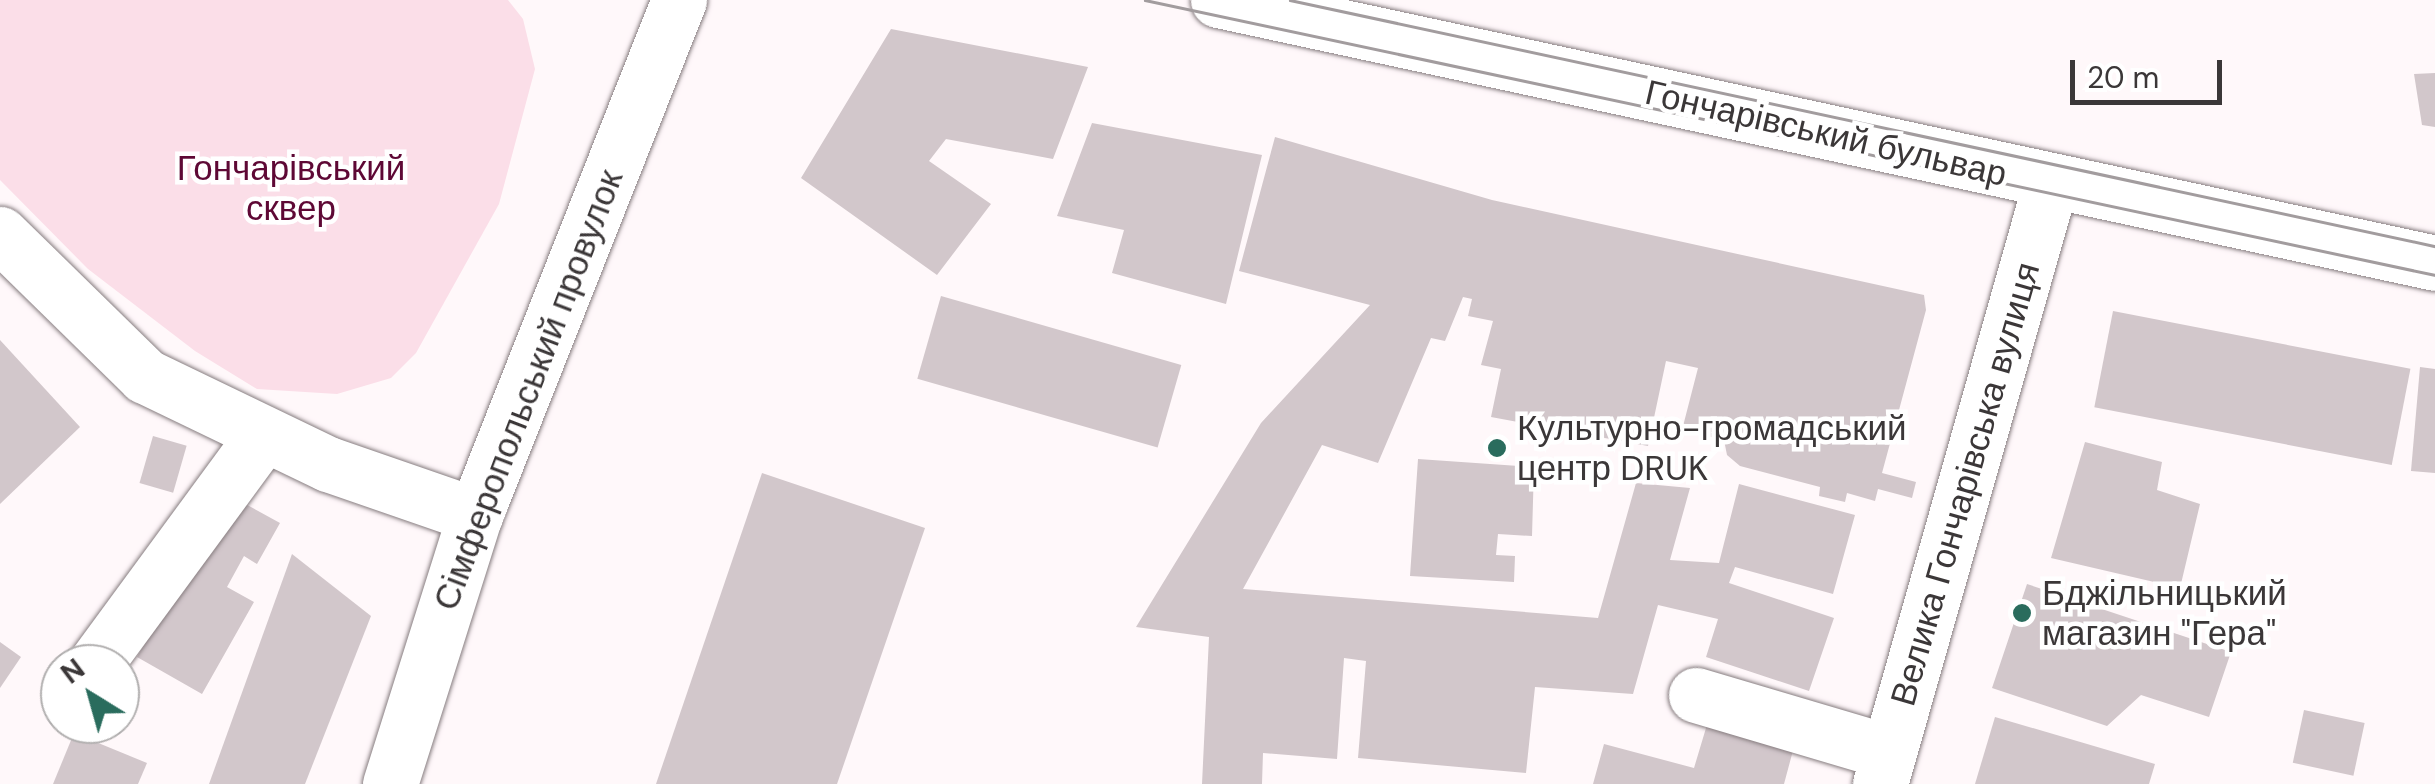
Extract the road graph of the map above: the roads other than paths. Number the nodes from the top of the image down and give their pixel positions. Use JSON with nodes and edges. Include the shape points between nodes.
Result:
{"nodes":[{"id":1,"x":678,"y":0,"type":"edge"},
{"id":2,"x":1218,"y":0,"type":"edge"},
{"id":3,"x":2050,"y":185,"type":"junction"},
{"id":4,"x":0,"y":234,"type":"edge"},
{"id":5,"x":2435,"y":263,"type":"edge"},
{"id":6,"x":263,"y":435,"type":"junction"},
{"id":7,"x":475,"y":515,"type":"junction"},
{"id":8,"x":110,"y":644,"type":"edge"},
{"id":9,"x":1696,"y":695,"type":"dead end"},
{"id":10,"x":1885,"y":768,"type":"edge"},
{"id":11,"x":390,"y":784,"type":"edge"}],
"edges":[{"from":1,"to":7,"type":"main road","name":"Сімферопольський провулок"},
{"from":2,"to":3,"type":"main road","name":"Гончарівський бульвар"},
{"from":3,"to":5,"type":"main road","name":"Гончарівський бульвар"},
{"from":3,"to":10,"type":"main road","name":"Велика Гончарівська вулиця"},
{"from":4,"to":6,"type":"main road","via":[[145,376]]},
{"from":6,"to":7,"type":"main road"},
{"from":6,"to":8,"type":"main road"},
{"from":7,"to":11,"type":"main road","name":"Сімферопольський провулок"},
{"from":9,"to":10,"type":"main road"}]}
